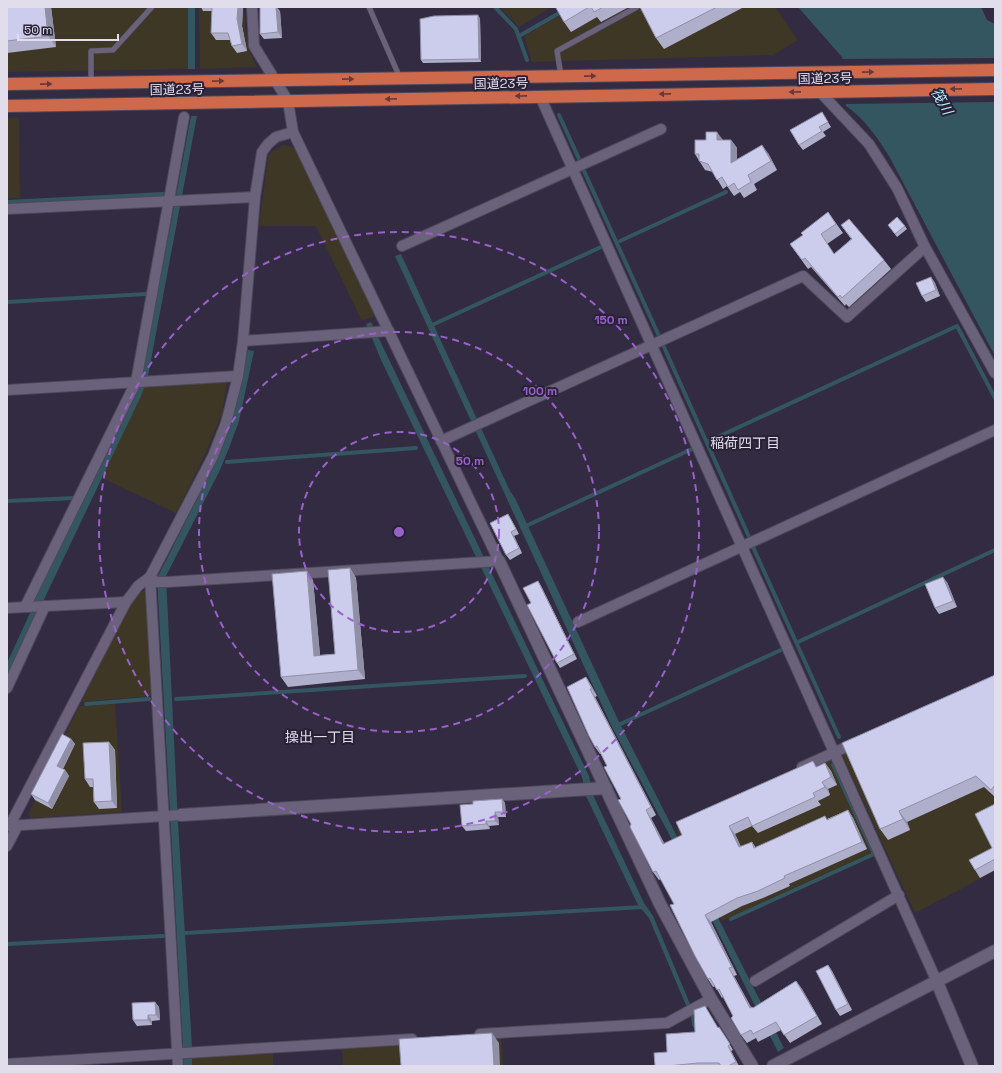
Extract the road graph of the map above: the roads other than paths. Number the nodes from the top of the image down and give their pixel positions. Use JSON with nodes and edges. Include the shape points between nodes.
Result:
{"nodes":[{"id":1,"x":152,"y":7,"type":"edge"},
{"id":2,"x":252,"y":7,"type":"edge"},
{"id":3,"x":369,"y":7,"type":"edge"},
{"id":4,"x":637,"y":7,"type":"edge"},
{"id":5,"x":995,"y":70,"type":"edge"},
{"id":6,"x":561,"y":77,"type":"junction"},
{"id":7,"x":400,"y":79,"type":"junction"},
{"id":8,"x":274,"y":81,"type":"junction"},
{"id":9,"x":91,"y":83,"type":"junction"},
{"id":10,"x":7,"y":84,"type":"edge"},
{"id":11,"x":995,"y":89,"type":"edge"},
{"id":12,"x":820,"y":92,"type":"junction"},
{"id":13,"x":540,"y":96,"type":"junction"},
{"id":14,"x":288,"y":101,"type":"junction"},
{"id":15,"x":7,"y":106,"type":"edge"},
{"id":16,"x":184,"y":117,"type":"dead end"},
{"id":17,"x":661,"y":129,"type":"dead end"},
{"id":18,"x":293,"y":132,"type":"junction"},
{"id":19,"x":573,"y":169,"type":"junction"},
{"id":20,"x":256,"y":198,"type":"junction"},
{"id":21,"x":175,"y":200,"type":"junction"},
{"id":22,"x":7,"y":210,"type":"edge"},
{"id":23,"x":402,"y":246,"type":"dead end"},
{"id":24,"x":925,"y":247,"type":"junction"},
{"id":25,"x":389,"y":331,"type":"junction"},
{"id":26,"x":243,"y":341,"type":"junction"},
{"id":27,"x":652,"y":345,"type":"junction"},
{"id":28,"x":995,"y":374,"type":"edge"},
{"id":29,"x":238,"y":376,"type":"junction"},
{"id":30,"x":141,"y":382,"type":"junction"},
{"id":31,"x":7,"y":390,"type":"edge"},
{"id":32,"x":995,"y":430,"type":"edge"},
{"id":33,"x":441,"y":441,"type":"junction"},
{"id":34,"x":743,"y":546,"type":"junction"},
{"id":35,"x":494,"y":561,"type":"junction"},
{"id":36,"x":153,"y":580,"type":"junction"},
{"id":37,"x":126,"y":602,"type":"junction"},
{"id":38,"x":43,"y":606,"type":"junction"},
{"id":39,"x":27,"y":607,"type":"junction"},
{"id":40,"x":7,"y":608,"type":"edge"},
{"id":41,"x":578,"y":622,"type":"dead end"},
{"id":42,"x":7,"y":688,"type":"edge"},
{"id":43,"x":864,"y":739,"type":"edge"},
{"id":44,"x":835,"y":752,"type":"junction"},
{"id":45,"x":793,"y":771,"type":"edge"},
{"id":46,"x":601,"y":788,"type":"junction"},
{"id":47,"x":181,"y":815,"type":"joint"},
{"id":48,"x":166,"y":816,"type":"junction"},
{"id":49,"x":12,"y":825,"type":"edge"},
{"id":50,"x":7,"y":846,"type":"edge"},
{"id":51,"x":899,"y":895,"type":"junction"},
{"id":52,"x":995,"y":951,"type":"edge"},
{"id":53,"x":755,"y":981,"type":"dead end"},
{"id":54,"x":937,"y":982,"type":"junction"},
{"id":55,"x":711,"y":999,"type":"junction"},
{"id":56,"x":470,"y":1035,"type":"edge"},
{"id":57,"x":422,"y":1038,"type":"edge"},
{"id":58,"x":179,"y":1053,"type":"junction"},
{"id":59,"x":7,"y":1064,"type":"edge"},
{"id":60,"x":178,"y":1066,"type":"edge"},
{"id":61,"x":752,"y":1066,"type":"edge"},
{"id":62,"x":773,"y":1066,"type":"edge"},
{"id":63,"x":972,"y":1066,"type":"edge"}],
"edges":[{"from":1,"to":9,"type":"lane","via":[[113,50],[91,51]]},
{"from":2,"to":8,"type":"street","via":[[254,46]]},
{"from":3,"to":7,"type":"lane"},
{"from":4,"to":6,"type":"lane","via":[[557,51]]},
{"from":6,"to":5,"type":"highway","name":"国道23号","one_way":true},
{"from":6,"to":7,"type":"highway","name":"国道23号"},
{"from":8,"to":7,"type":"highway","name":"国道23号","one_way":true},
{"from":9,"to":8,"type":"highway","name":"国道23号","one_way":true},
{"from":8,"to":14,"type":"street"},
{"from":10,"to":9,"type":"highway","name":"国道23号","one_way":true},
{"from":11,"to":12,"type":"highway","name":"国道23号","one_way":true},
{"from":12,"to":13,"type":"highway","name":"国道23号","one_way":true},
{"from":12,"to":24,"type":"street","via":[[869,144],[897,188]]},
{"from":13,"to":14,"type":"highway","name":"国道23号","one_way":true},
{"from":13,"to":19,"type":"street"},
{"from":14,"to":15,"type":"highway","name":"国道23号"},
{"from":14,"to":18,"type":"street"},
{"from":16,"to":21,"type":"street"},
{"from":17,"to":19,"type":"street"},
{"from":18,"to":20,"type":"street","via":[[276,137],[262,152]]},
{"from":18,"to":25,"type":"street"},
{"from":19,"to":23,"type":"street"},
{"from":19,"to":27,"type":"street"},
{"from":20,"to":21,"type":"street"},
{"from":20,"to":26,"type":"street"},
{"from":21,"to":22,"type":"street"},
{"from":21,"to":30,"type":"street"},
{"from":24,"to":27,"type":"street","via":[[847,317],[803,276]]},
{"from":24,"to":28,"type":"street"},
{"from":25,"to":26,"type":"street"},
{"from":25,"to":33,"type":"street"},
{"from":26,"to":29,"type":"street"},
{"from":27,"to":33,"type":"street"},
{"from":27,"to":34,"type":"street"},
{"from":29,"to":30,"type":"street"},
{"from":29,"to":36,"type":"street","via":[[226,423],[213,456]]},
{"from":30,"to":31,"type":"street"},
{"from":30,"to":39,"type":"street"},
{"from":32,"to":34,"type":"street"},
{"from":33,"to":35,"type":"street"},
{"from":34,"to":41,"type":"street"},
{"from":34,"to":44,"type":"street"},
{"from":35,"to":36,"type":"street","via":[[167,582]]},
{"from":35,"to":46,"type":"street"},
{"from":36,"to":37,"type":"street","via":[[138,586]]},
{"from":36,"to":48,"type":"street"},
{"from":37,"to":38,"type":"street"},
{"from":37,"to":49,"type":"street"},
{"from":38,"to":39,"type":"street"},
{"from":38,"to":42,"type":"street"},
{"from":39,"to":40,"type":"street"},
{"from":43,"to":44,"type":"street"},
{"from":44,"to":45,"type":"street"},
{"from":44,"to":51,"type":"street"},
{"from":46,"to":47,"type":"street"},
{"from":46,"to":55,"type":"street"},
{"from":47,"to":48,"type":"street"},
{"from":48,"to":49,"type":"street"},
{"from":48,"to":58,"type":"street"},
{"from":49,"to":50,"type":"street"},
{"from":51,"to":53,"type":"street"},
{"from":51,"to":54,"type":"street"},
{"from":52,"to":54,"type":"street"},
{"from":54,"to":62,"type":"street"},
{"from":54,"to":63,"type":"street"},
{"from":55,"to":56,"type":"street","via":[[667,1023]]},
{"from":55,"to":61,"type":"street"},
{"from":57,"to":58,"type":"street"},
{"from":58,"to":59,"type":"street"},
{"from":58,"to":60,"type":"street"}]}
